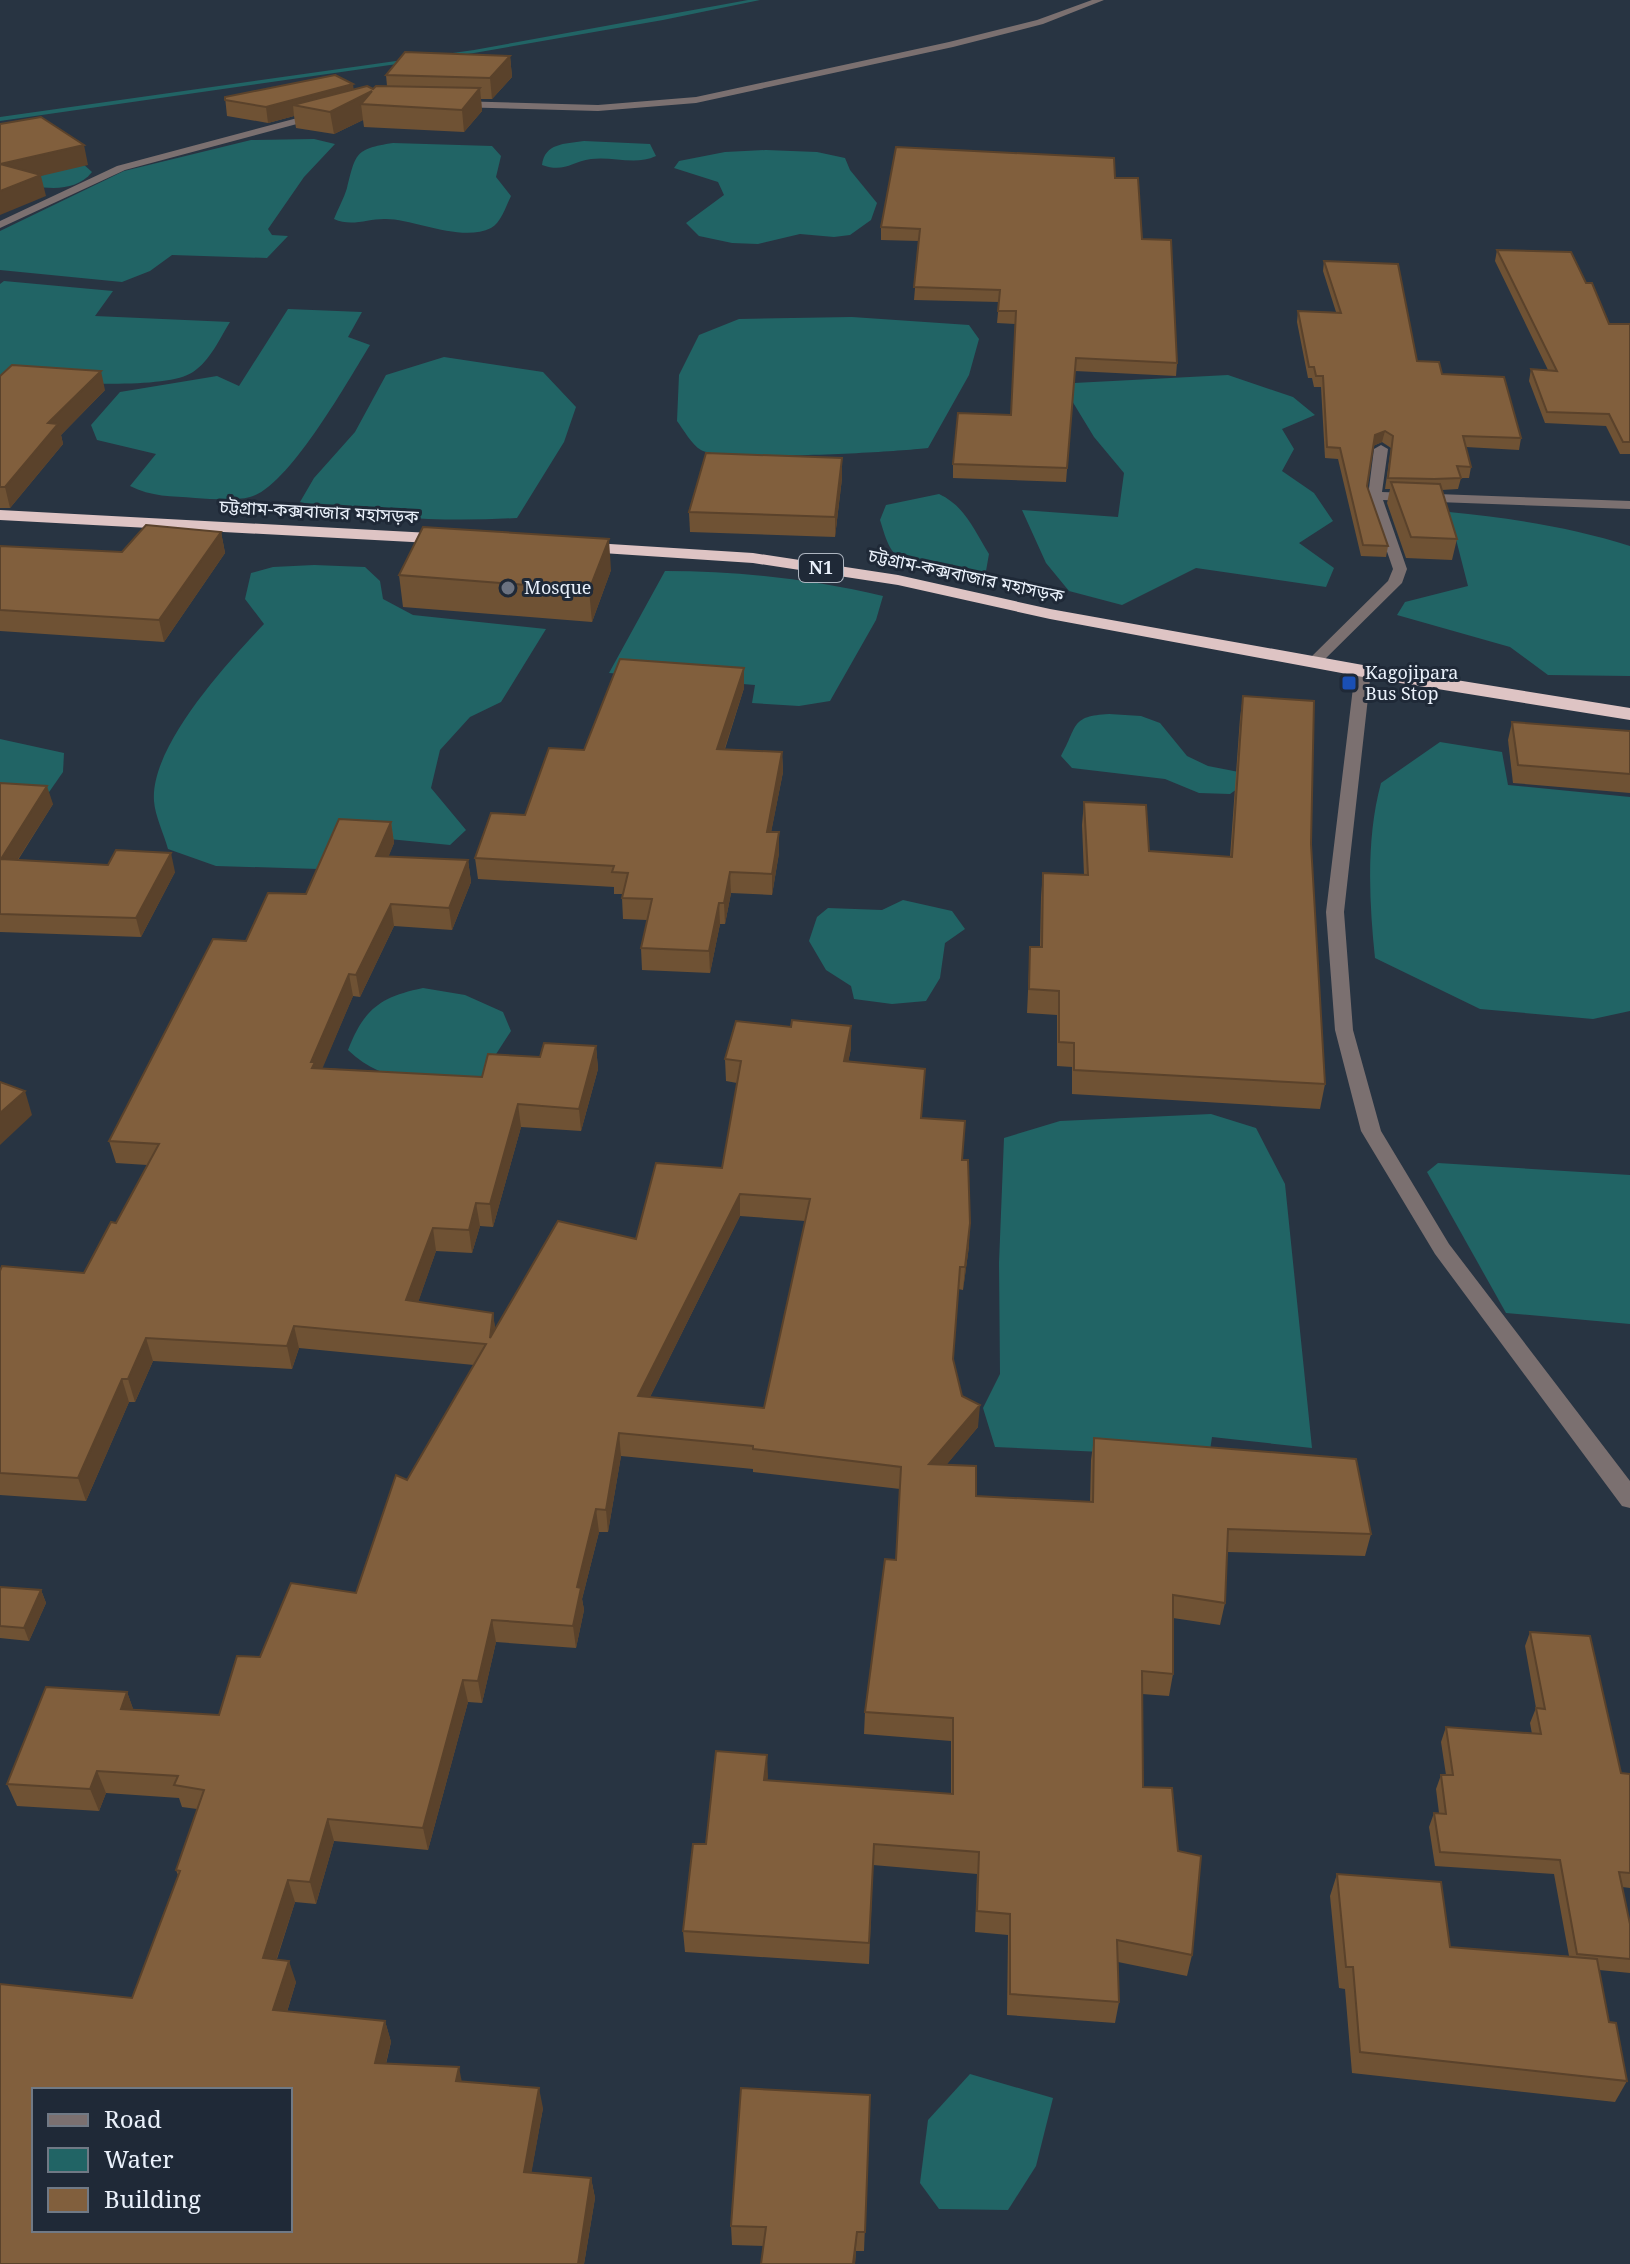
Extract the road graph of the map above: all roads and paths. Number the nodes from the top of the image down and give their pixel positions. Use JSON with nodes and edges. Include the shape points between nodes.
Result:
{"nodes":[{"id":1,"x":1100,"y":0,"type":"edge"},
{"id":2,"x":448,"y":104,"type":"edge"},
{"id":3,"x":329,"y":113,"type":"edge"},
{"id":4,"x":0,"y":225,"type":"edge"},
{"id":5,"x":1381,"y":449,"type":"edge"},
{"id":6,"x":1375,"y":496,"type":"junction"},
{"id":7,"x":1630,"y":505,"type":"edge"},
{"id":8,"x":0,"y":515,"type":"edge"},
{"id":9,"x":474,"y":540,"type":"edge"},
{"id":10,"x":567,"y":546,"type":"edge"},
{"id":11,"x":1314,"y":662,"type":"junction"},
{"id":12,"x":1363,"y":671,"type":"junction"},
{"id":13,"x":1630,"y":714,"type":"edge"},
{"id":14,"x":1630,"y":1499,"type":"edge"}],
"edges":[{"from":1,"to":2,"type":"street","via":[[950,45],[696,100],[598,108]]},
{"from":3,"to":4,"type":"street","via":[[121,168]]},
{"from":5,"to":6,"type":"street"},
{"from":6,"to":7,"type":"street"},
{"from":6,"to":11,"type":"street","via":[[1400,569],[1395,583]]},
{"from":8,"to":9,"type":"highway","name":"চট্টগ্রাম-কক্সবাজার মহাসড়ক"},
{"from":10,"to":11,"type":"highway","name":"চট্টগ্রাম-কক্সবাজার মহাসড়ক","number":"N1","via":[[753,558],[898,580]]},
{"from":11,"to":12,"type":"highway","name":"চট্টগ্রাম-কক্সবাজার মহাসড়ক","number":"N1"},
{"from":12,"to":13,"type":"highway","name":"চট্টগ্রাম-কক্সবাজার মহাসড়ক","number":"N1"},
{"from":12,"to":14,"type":"street","via":[[1335,912],[1344,1030],[1371,1131],[1442,1249]]}]}
